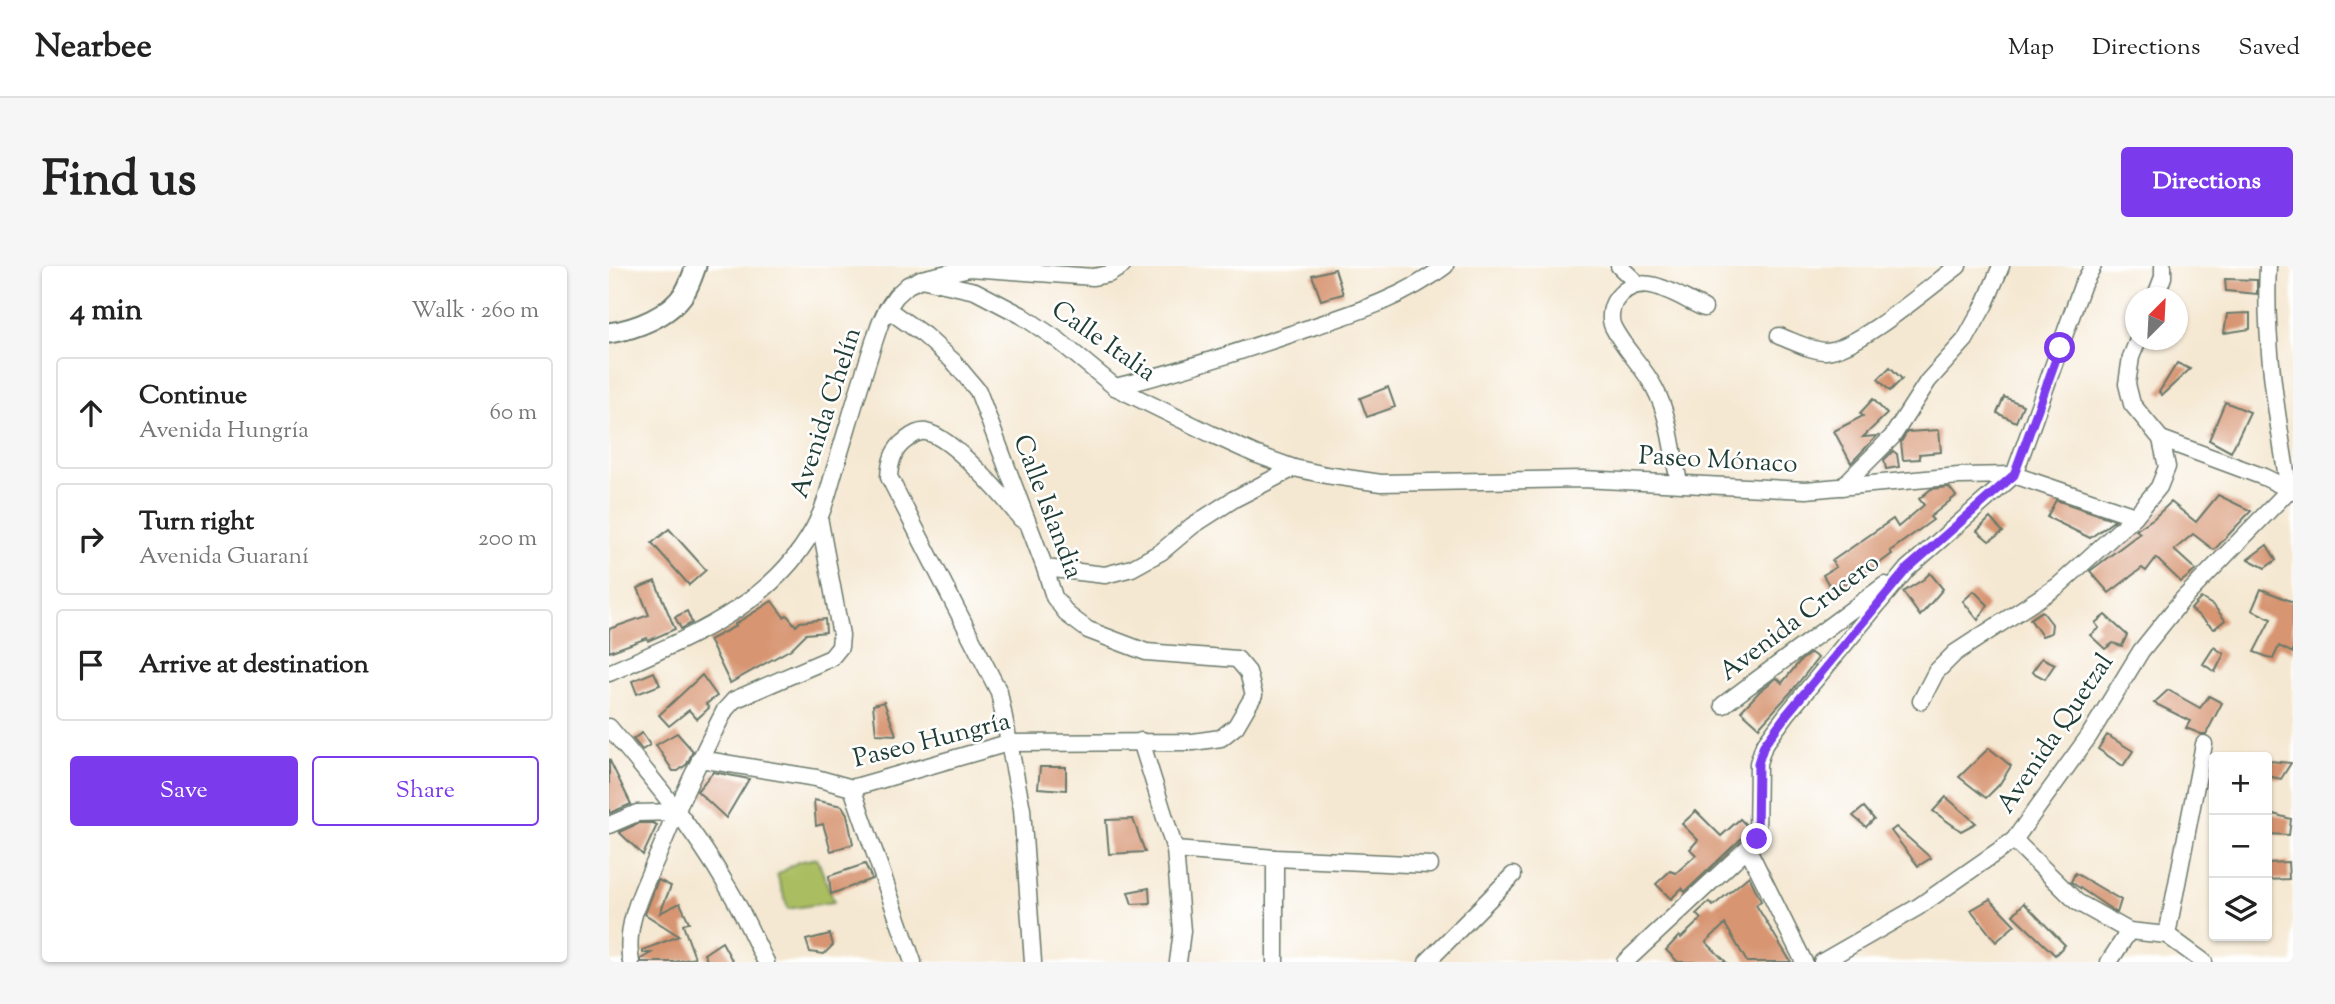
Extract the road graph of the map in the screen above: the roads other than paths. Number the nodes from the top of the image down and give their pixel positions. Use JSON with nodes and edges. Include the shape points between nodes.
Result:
{"nodes":[{"id":1,"x":696,"y":266,"type":"edge"},
{"id":2,"x":1122,"y":266,"type":"edge"},
{"id":3,"x":1445,"y":266,"type":"edge"},
{"id":4,"x":1619,"y":266,"type":"edge"},
{"id":5,"x":1958,"y":266,"type":"edge"},
{"id":6,"x":2001,"y":266,"type":"edge"},
{"id":7,"x":2093,"y":266,"type":"edge"},
{"id":8,"x":2163,"y":266,"type":"edge"},
{"id":9,"x":2268,"y":266,"type":"edge"},
{"id":10,"x":921,"y":279,"type":"junction"},
{"id":11,"x":1637,"y":283,"type":"junction"},
{"id":12,"x":2159,"y":287,"type":"edge"},
{"id":13,"x":1704,"y":308,"type":"dead end"},
{"id":14,"x":887,"y":309,"type":"junction"},
{"id":15,"x":609,"y":333,"type":"edge"},
{"id":16,"x":1779,"y":335,"type":"dead end"},
{"id":17,"x":2134,"y":350,"type":"edge"},
{"id":18,"x":1115,"y":387,"type":"junction"},
{"id":19,"x":2161,"y":439,"type":"junction"},
{"id":20,"x":1293,"y":468,"type":"junction"},
{"id":21,"x":2014,"y":475,"type":"junction"},
{"id":22,"x":1679,"y":482,"type":"junction"},
{"id":23,"x":1842,"y":486,"type":"junction"},
{"id":24,"x":2291,"y":491,"type":"edge"},
{"id":25,"x":2135,"y":516,"type":"junction"},
{"id":26,"x":820,"y":517,"type":"junction"},
{"id":27,"x":1032,"y":532,"type":"junction"},
{"id":28,"x":1045,"y":568,"type":"junction"},
{"id":29,"x":1907,"y":569,"type":"junction"},
{"id":30,"x":609,"y":673,"type":"edge"},
{"id":31,"x":1921,"y":701,"type":"dead end"},
{"id":32,"x":1723,"y":705,"type":"dead end"},
{"id":33,"x":609,"y":727,"type":"edge"},
{"id":34,"x":1221,"y":738,"type":"joint"},
{"id":35,"x":1142,"y":741,"type":"junction"},
{"id":36,"x":1008,"y":743,"type":"junction"},
{"id":37,"x":2204,"y":744,"type":"dead end"},
{"id":38,"x":700,"y":759,"type":"junction"},
{"id":39,"x":852,"y":788,"type":"junction"},
{"id":40,"x":675,"y":812,"type":"junction"},
{"id":41,"x":609,"y":825,"type":"edge"},
{"id":42,"x":2014,"y":840,"type":"junction"},
{"id":43,"x":1748,"y":849,"type":"junction"},
{"id":44,"x":1175,"y":850,"type":"junction"},
{"id":45,"x":1275,"y":858,"type":"junction"},
{"id":46,"x":1430,"y":865,"type":"dead end"},
{"id":47,"x":1513,"y":875,"type":"dead end"},
{"id":48,"x":2129,"y":931,"type":"junction"},
{"id":49,"x":2167,"y":935,"type":"junction"},
{"id":50,"x":631,"y":962,"type":"edge"},
{"id":51,"x":766,"y":962,"type":"edge"},
{"id":52,"x":913,"y":962,"type":"edge"},
{"id":53,"x":1033,"y":962,"type":"edge"},
{"id":54,"x":1178,"y":962,"type":"edge"},
{"id":55,"x":1275,"y":962,"type":"edge"},
{"id":56,"x":1427,"y":962,"type":"edge"},
{"id":57,"x":1625,"y":962,"type":"edge"},
{"id":58,"x":1804,"y":962,"type":"edge"},
{"id":59,"x":1822,"y":962,"type":"edge"},
{"id":60,"x":2109,"y":962,"type":"edge"},
{"id":61,"x":2204,"y":962,"type":"edge"}],
"edges":[{"from":1,"to":15,"type":"street","via":[[685,292],[664,314]]},
{"from":2,"to":10,"type":"street","name":"Avenida Chelín","via":[[1093,277],[970,268]]},
{"from":3,"to":18,"type":"street","via":[[1398,296],[1364,309],[1183,370]]},
{"from":4,"to":11,"type":"street"},
{"from":5,"to":16,"type":"street","via":[[1862,338],[1839,349],[1824,351]]},
{"from":6,"to":23,"type":"street","via":[[1965,340],[1928,381],[1892,437]]},
{"from":7,"to":21,"type":"street"},
{"from":8,"to":12,"type":"street"},
{"from":9,"to":24,"type":"street","via":[[2266,298],[2276,413]]},
{"from":10,"to":14,"type":"street","name":"Avenida Chelín","via":[[908,285]]},
{"from":10,"to":18,"type":"street","name":"Calle Italia","via":[[975,291],[1021,315]]},
{"from":11,"to":13,"type":"street","via":[[1650,283]]},
{"from":11,"to":22,"type":"street","via":[[1623,290],[1612,307],[1611,323],[1660,399]]},
{"from":14,"to":26,"type":"street","name":"Avenida Chelín"},
{"from":14,"to":27,"type":"street","name":"Calle Islandia","via":[[954,362],[978,391]]},
{"from":17,"to":19,"type":"street","via":[[2127,384],[2132,404]]},
{"from":18,"to":20,"type":"street","name":"Calle Italia"},
{"from":19,"to":24,"type":"street"},
{"from":19,"to":25,"type":"street","via":[[2167,467],[2159,487]]},
{"from":20,"to":22,"type":"street","name":"Paseo Mónaco","via":[[1381,483]]},
{"from":20,"to":28,"type":"street","via":[[1234,499],[1132,568],[1105,575]]},
{"from":21,"to":23,"type":"street","name":"Paseo Mónaco"},
{"from":21,"to":25,"type":"street","name":"Paseo Mónaco"},
{"from":21,"to":29,"type":"street"},
{"from":22,"to":23,"type":"street","name":"Paseo Mónaco","via":[[1723,488]]},
{"from":24,"to":42,"type":"street","name":"Avenida Quetzal","via":[[2182,600],[2141,651],[2089,736]]},
{"from":25,"to":31,"type":"street","via":[[2058,586],[1955,653],[1936,672]]},
{"from":26,"to":30,"type":"street","name":"Avenida Chelín","via":[[800,551],[741,607],[703,631]]},
{"from":26,"to":38,"type":"street","via":[[841,635],[839,647],[831,658],[734,700]]},
{"from":27,"to":28,"type":"street","name":"Calle Islandia"},
{"from":27,"to":36,"type":"street","via":[[982,474],[941,440],[925,432],[898,445],[889,477],[999,692]]},
{"from":28,"to":34,"type":"street","name":"Calle Islandia","via":[[1054,597],[1088,630],[1146,652],[1237,659],[1248,672],[1254,695],[1236,726]]},
{"from":29,"to":32,"type":"street","name":"Avenida Crucero"},
{"from":29,"to":43,"type":"street","via":[[1764,745],[1758,763],[1757,839]]},
{"from":33,"to":40,"type":"street"},
{"from":34,"to":35,"type":"street","name":"Paseo Hungría"},
{"from":35,"to":36,"type":"street","name":"Paseo Hungría"},
{"from":35,"to":44,"type":"street"},
{"from":36,"to":39,"type":"street","name":"Paseo Hungría"},
{"from":36,"to":53,"type":"street","via":[[1021,809]]},
{"from":37,"to":49,"type":"street"},
{"from":38,"to":39,"type":"street","name":"Paseo Hungría"},
{"from":38,"to":40,"type":"street"},
{"from":39,"to":52,"type":"street"},
{"from":40,"to":41,"type":"street","via":[[637,813]]},
{"from":40,"to":50,"type":"street","via":[[639,898],[632,925]]},
{"from":40,"to":51,"type":"street","via":[[728,887]]},
{"from":42,"to":48,"type":"street","via":[[2077,902]]},
{"from":42,"to":59,"type":"street","name":"Avenida Quetzal","via":[[1917,907]]},
{"from":43,"to":57,"type":"street"},
{"from":43,"to":58,"type":"street"},
{"from":44,"to":45,"type":"street"},
{"from":44,"to":54,"type":"street","via":[[1182,932]]},
{"from":45,"to":46,"type":"street"},
{"from":45,"to":55,"type":"street"},
{"from":47,"to":56,"type":"street"},
{"from":48,"to":49,"type":"street"},
{"from":48,"to":60,"type":"street"},
{"from":49,"to":61,"type":"street"}]}
